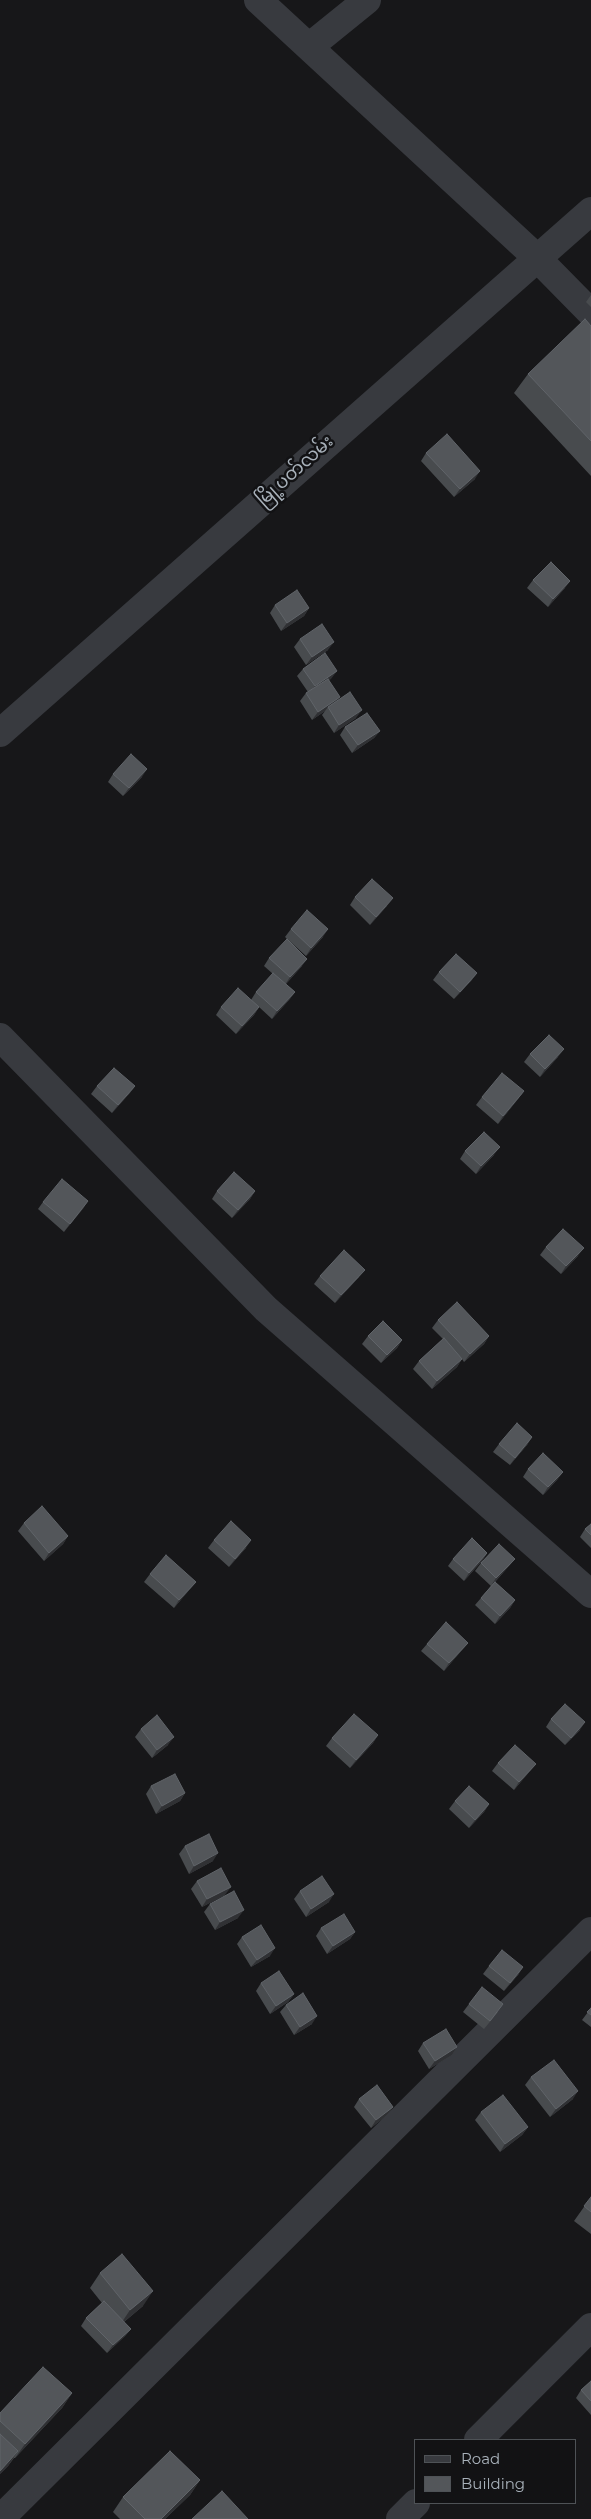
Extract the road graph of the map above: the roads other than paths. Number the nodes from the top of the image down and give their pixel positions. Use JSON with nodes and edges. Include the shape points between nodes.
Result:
{"nodes":[{"id":1,"x":258,"y":0,"type":"edge"},
{"id":2,"x":367,"y":0,"type":"edge"},
{"id":3,"x":309,"y":47,"type":"junction"},
{"id":4,"x":591,"y":211,"type":"edge"},
{"id":5,"x":536,"y":257,"type":"junction"},
{"id":6,"x":591,"y":313,"type":"edge"},
{"id":7,"x":0,"y":733,"type":"edge"},
{"id":8,"x":0,"y":1037,"type":"edge"},
{"id":9,"x":591,"y":1594,"type":"edge"},
{"id":10,"x":591,"y":1931,"type":"edge"},
{"id":11,"x":591,"y":2327,"type":"edge"},
{"id":12,"x":479,"y":2439,"type":"edge"},
{"id":13,"x":415,"y":2504,"type":"edge"},
{"id":14,"x":0,"y":2519,"type":"edge"},
{"id":15,"x":400,"y":2519,"type":"edge"}],
"edges":[{"from":1,"to":3,"type":"street"},
{"from":2,"to":3,"type":"street"},
{"from":3,"to":5,"type":"street"},
{"from":4,"to":5,"type":"street","name":"မြို့ပတ်လမ်း"},
{"from":5,"to":6,"type":"street"},
{"from":5,"to":7,"type":"street","name":"မြို့ပတ်လမ်း"},
{"from":8,"to":9,"type":"street","via":[[266,1309]]},
{"from":10,"to":14,"type":"street"},
{"from":11,"to":12,"type":"street"},
{"from":13,"to":15,"type":"street"}]}
